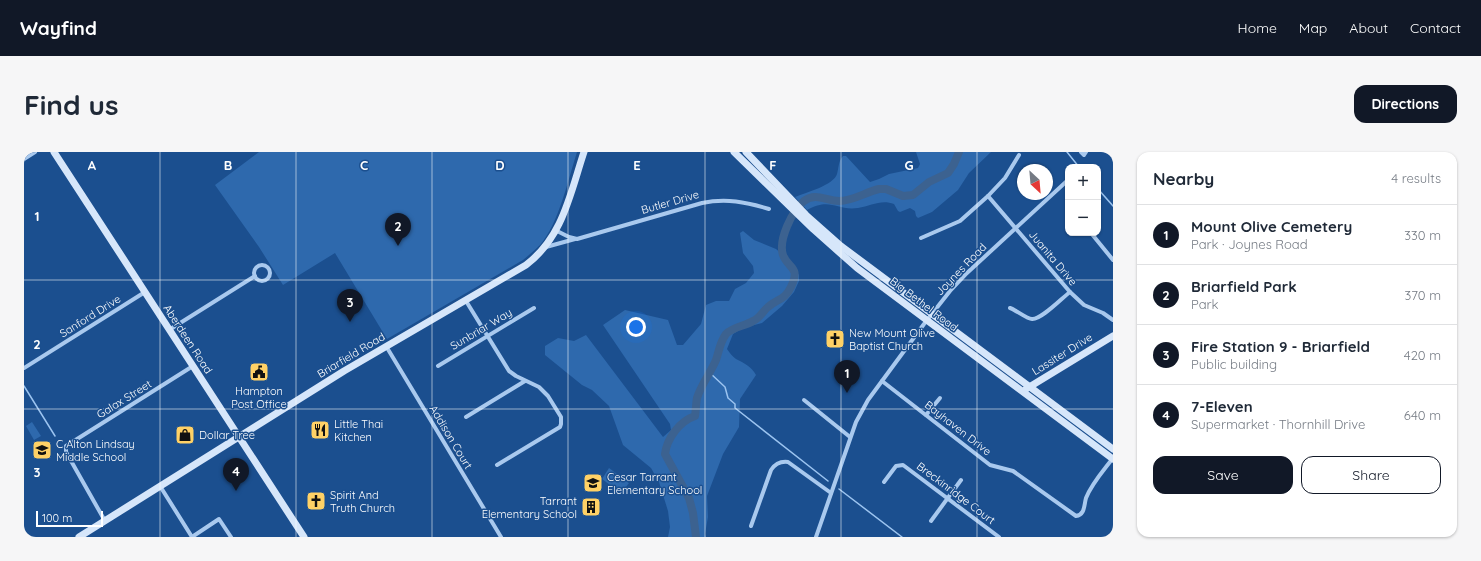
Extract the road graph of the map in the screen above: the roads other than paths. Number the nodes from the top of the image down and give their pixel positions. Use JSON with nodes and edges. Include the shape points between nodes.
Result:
{"nodes":[{"id":1,"x":35,"y":152,"type":"edge"},
{"id":2,"x":54,"y":152,"type":"edge"},
{"id":3,"x":584,"y":152,"type":"edge"},
{"id":4,"x":734,"y":152,"type":"edge"},
{"id":5,"x":746,"y":152,"type":"edge"},
{"id":6,"x":1019,"y":155,"type":"dead end"},
{"id":7,"x":24,"y":159,"type":"edge"},
{"id":8,"x":1065,"y":183,"type":"edge"},
{"id":9,"x":988,"y":196,"type":"junction"},
{"id":10,"x":792,"y":206,"type":"junction"},
{"id":11,"x":769,"y":209,"type":"dead end"},
{"id":12,"x":1016,"y":228,"type":"junction"},
{"id":13,"x":556,"y":231,"type":"junction"},
{"id":14,"x":1093,"y":236,"type":"edge"},
{"id":15,"x":921,"y":238,"type":"dead end"},
{"id":16,"x":576,"y":239,"type":"junction"},
{"id":17,"x":546,"y":247,"type":"junction"},
{"id":18,"x":1113,"y":260,"type":"edge"},
{"id":19,"x":255,"y":276,"type":"dead end"},
{"id":20,"x":145,"y":292,"type":"junction"},
{"id":21,"x":1070,"y":292,"type":"junction"},
{"id":22,"x":466,"y":301,"type":"junction"},
{"id":23,"x":534,"y":308,"type":"dead end"},
{"id":24,"x":1010,"y":308,"type":"dead end"},
{"id":25,"x":929,"y":317,"type":"junction"},
{"id":26,"x":1113,"y":320,"type":"edge"},
{"id":27,"x":169,"y":330,"type":"junction"},
{"id":28,"x":487,"y":336,"type":"junction"},
{"id":29,"x":1113,"y":336,"type":"edge"},
{"id":30,"x":386,"y":346,"type":"junction"},
{"id":31,"x":193,"y":366,"type":"junction"},
{"id":32,"x":438,"y":366,"type":"dead end"},
{"id":33,"x":24,"y":368,"type":"edge"},
{"id":34,"x":525,"y":380,"type":"junction"},
{"id":35,"x":882,"y":381,"type":"junction"},
{"id":36,"x":1029,"y":387,"type":"junction"},
{"id":37,"x":1022,"y":391,"type":"junction"},
{"id":38,"x":940,"y":398,"type":"dead end"},
{"id":39,"x":804,"y":400,"type":"dead end"},
{"id":40,"x":926,"y":415,"type":"junction"},
{"id":41,"x":466,"y":417,"type":"dead end"},
{"id":42,"x":239,"y":437,"type":"junction"},
{"id":43,"x":850,"y":437,"type":"junction"},
{"id":44,"x":1113,"y":449,"type":"edge"},
{"id":45,"x":1113,"y":458,"type":"edge"},
{"id":46,"x":497,"y":465,"type":"dead end"},
{"id":47,"x":961,"y":480,"type":"dead end"},
{"id":48,"x":884,"y":482,"type":"dead end"},
{"id":49,"x":160,"y":486,"type":"junction"},
{"id":50,"x":831,"y":493,"type":"junction"},
{"id":51,"x":948,"y":498,"type":"junction"},
{"id":52,"x":105,"y":521,"type":"junction"},
{"id":53,"x":931,"y":521,"type":"dead end"},
{"id":54,"x":751,"y":526,"type":"dead end"},
{"id":55,"x":79,"y":537,"type":"edge"},
{"id":56,"x":192,"y":537,"type":"edge"},
{"id":57,"x":231,"y":537,"type":"edge"},
{"id":58,"x":304,"y":537,"type":"edge"},
{"id":59,"x":501,"y":537,"type":"edge"},
{"id":60,"x":816,"y":537,"type":"edge"},
{"id":61,"x":998,"y":537,"type":"edge"}],
"edges":[{"from":1,"to":7,"type":"street"},
{"from":2,"to":20,"type":"main road","name":"Aberdeen Road"},
{"from":3,"to":13,"type":"main road","name":"Briarfield Road"},
{"from":4,"to":10,"type":"main road","name":"Big Bethel Road"},
{"from":5,"to":10,"type":"main road","name":"Big Bethel Road"},
{"from":6,"to":9,"type":"street","via":[[1005,178]]},
{"from":8,"to":12,"type":"street","name":"Joynes Road"},
{"from":9,"to":12,"type":"street","name":"Juanita Drive"},
{"from":9,"to":15,"type":"street","via":[[960,221]]},
{"from":10,"to":25,"type":"main road","name":"Big Bethel Road"},
{"from":11,"to":16,"type":"street","name":"Butler Drive","via":[[746,202],[702,202]]},
{"from":12,"to":21,"type":"street","name":"Juanita Drive"},
{"from":12,"to":25,"type":"street","name":"Joynes Road","via":[[967,273]]},
{"from":13,"to":16,"type":"street"},
{"from":13,"to":17,"type":"main road","name":"Briarfield Road"},
{"from":14,"to":18,"type":"street"},
{"from":16,"to":17,"type":"street","name":"Butler Drive"},
{"from":17,"to":22,"type":"main road","name":"Briarfield Road","via":[[526,265]]},
{"from":19,"to":27,"type":"street"},
{"from":20,"to":27,"type":"main road","name":"Aberdeen Road"},
{"from":20,"to":33,"type":"street","name":"Sanford Drive"},
{"from":21,"to":24,"type":"street","via":[[1041,317],[1033,320]]},
{"from":21,"to":26,"type":"street","name":"Juanita Drive","via":[[1084,305]]},
{"from":22,"to":28,"type":"street"},
{"from":22,"to":30,"type":"main road","name":"Briarfield Road"},
{"from":23,"to":28,"type":"street","name":"Sunbriar Way"},
{"from":25,"to":35,"type":"street","name":"Joynes Road"},
{"from":25,"to":36,"type":"main road","name":"Big Bethel Road"},
{"from":25,"to":37,"type":"main road","name":"Big Bethel Road"},
{"from":27,"to":31,"type":"main road","name":"Aberdeen Road"},
{"from":28,"to":32,"type":"street","name":"Sunbriar Way"},
{"from":28,"to":34,"type":"street","via":[[510,371]]},
{"from":29,"to":36,"type":"main road","name":"Lassiter Drive"},
{"from":30,"to":42,"type":"main road","name":"Briarfield Road"},
{"from":30,"to":59,"type":"street","name":"Addison Court"},
{"from":31,"to":42,"type":"main road","name":"Aberdeen Road"},
{"from":31,"to":52,"type":"street","name":"Galax Street","via":[[65,447]]},
{"from":34,"to":41,"type":"street"},
{"from":34,"to":46,"type":"street","via":[[539,387],[548,396],[562,417],[561,424]]},
{"from":35,"to":40,"type":"street","name":"Bayhaven Drive"},
{"from":35,"to":43,"type":"street","name":"Joynes Road","via":[[864,407]]},
{"from":36,"to":37,"type":"main road","name":"Lassiter Drive"},
{"from":36,"to":44,"type":"main road","name":"Big Bethel Road"},
{"from":37,"to":45,"type":"main road","name":"Big Bethel Road"},
{"from":38,"to":40,"type":"street"},
{"from":39,"to":43,"type":"street"},
{"from":40,"to":45,"type":"street","name":"Bayhaven Drive","via":[[990,465],[1013,471],[1076,516],[1082,512],[1092,487]]},
{"from":42,"to":49,"type":"main road","name":"Briarfield Road"},
{"from":42,"to":58,"type":"main road","name":"Aberdeen Road"},
{"from":43,"to":50,"type":"street","name":"Joynes Road"},
{"from":47,"to":51,"type":"street"},
{"from":48,"to":51,"type":"street","name":"Breckinridge Court","via":[[896,466],[903,465]]},
{"from":49,"to":52,"type":"main road","name":"Briarfield Road"},
{"from":49,"to":56,"type":"street"},
{"from":50,"to":54,"type":"street","via":[[788,462],[778,463],[771,470]]},
{"from":50,"to":60,"type":"street","name":"Joynes Road"},
{"from":51,"to":53,"type":"street"},
{"from":51,"to":61,"type":"street","name":"Breckinridge Court"},
{"from":52,"to":55,"type":"main road","name":"Briarfield Road"},
{"from":56,"to":57,"type":"street","via":[[219,519]]}]}
